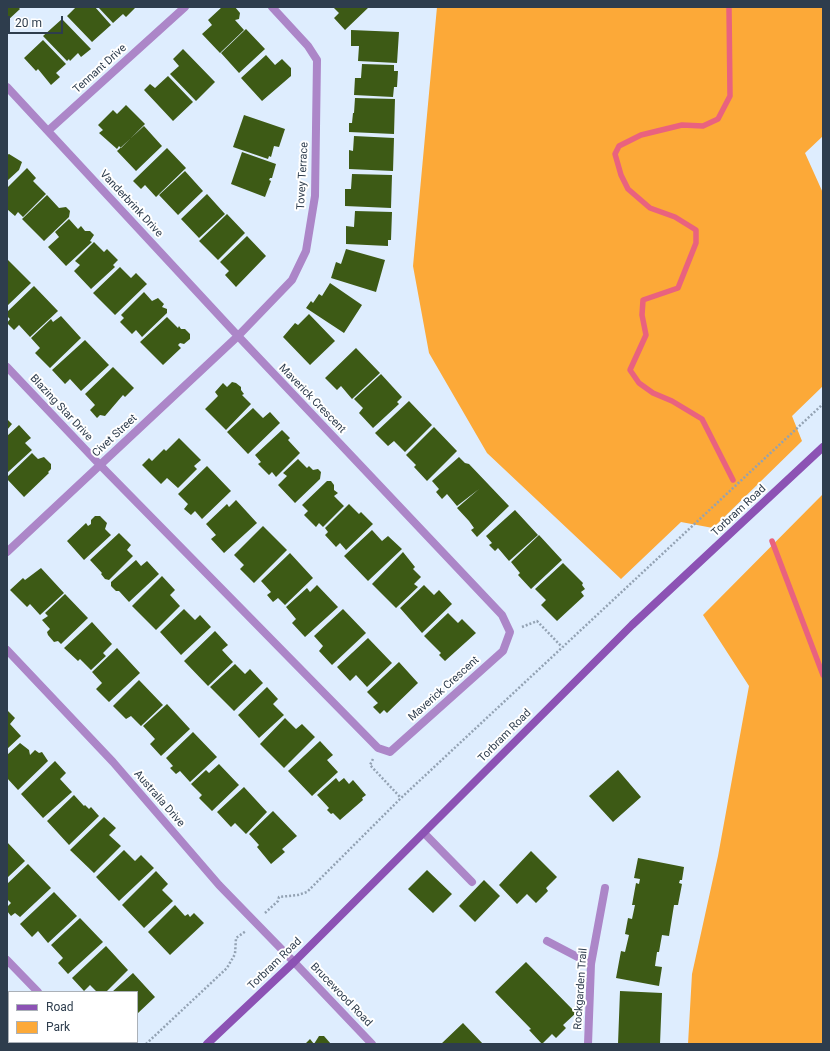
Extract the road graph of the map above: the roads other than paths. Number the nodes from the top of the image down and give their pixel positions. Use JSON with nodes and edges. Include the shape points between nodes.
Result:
{"nodes":[{"id":1,"x":185,"y":7,"type":"edge"},
{"id":2,"x":272,"y":7,"type":"edge"},
{"id":3,"x":7,"y":87,"type":"edge"},
{"id":4,"x":49,"y":130,"type":"junction"},
{"id":5,"x":238,"y":336,"type":"junction"},
{"id":6,"x":7,"y":367,"type":"edge"},
{"id":7,"x":823,"y":447,"type":"edge"},
{"id":8,"x":100,"y":465,"type":"junction"},
{"id":9,"x":7,"y":552,"type":"edge"},
{"id":10,"x":7,"y":650,"type":"edge"},
{"id":11,"x":424,"y":833,"type":"junction"},
{"id":12,"x":472,"y":882,"type":"dead end"},
{"id":13,"x":605,"y":888,"type":"dead end"},
{"id":14,"x":547,"y":941,"type":"dead end"},
{"id":15,"x":7,"y":960,"type":"edge"},
{"id":16,"x":294,"y":962,"type":"junction"},
{"id":17,"x":591,"y":964,"type":"junction"},
{"id":18,"x":37,"y":991,"type":"edge"},
{"id":19,"x":207,"y":1044,"type":"edge"},
{"id":20,"x":372,"y":1044,"type":"edge"},
{"id":21,"x":588,"y":1044,"type":"edge"}],
"edges":[{"from":1,"to":4,"type":"street","name":"Tennant Drive"},
{"from":2,"to":5,"type":"street","name":"Tovey Terrace","via":[[308,46],[317,60],[315,196],[306,251],[292,280]]},
{"from":3,"to":4,"type":"street","name":"Vanderbrink Drive"},
{"from":4,"to":5,"type":"street","name":"Vanderbrink Drive"},
{"from":5,"to":8,"type":"street","name":"Civet Street"},
{"from":5,"to":8,"type":"street","name":"Maverick Crescent","via":[[502,615],[510,632],[503,651],[390,752],[378,748]]},
{"from":6,"to":8,"type":"street","name":"Blazing Star Drive"},
{"from":7,"to":11,"type":"main road","name":"Torbram Road","via":[[632,625]]},
{"from":8,"to":9,"type":"street","name":"Civet Street"},
{"from":10,"to":16,"type":"street","name":"Australia Drive","via":[[113,762],[219,885]]},
{"from":11,"to":12,"type":"street"},
{"from":11,"to":16,"type":"main road","name":"Torbram Road"},
{"from":13,"to":17,"type":"street","name":"Rockgarden Trail"},
{"from":14,"to":17,"type":"street"},
{"from":15,"to":18,"type":"street"},
{"from":16,"to":19,"type":"main road","name":"Torbram Road"},
{"from":16,"to":20,"type":"street","name":"Brucewood Road"},
{"from":17,"to":21,"type":"street","name":"Rockgarden Trail"}]}
